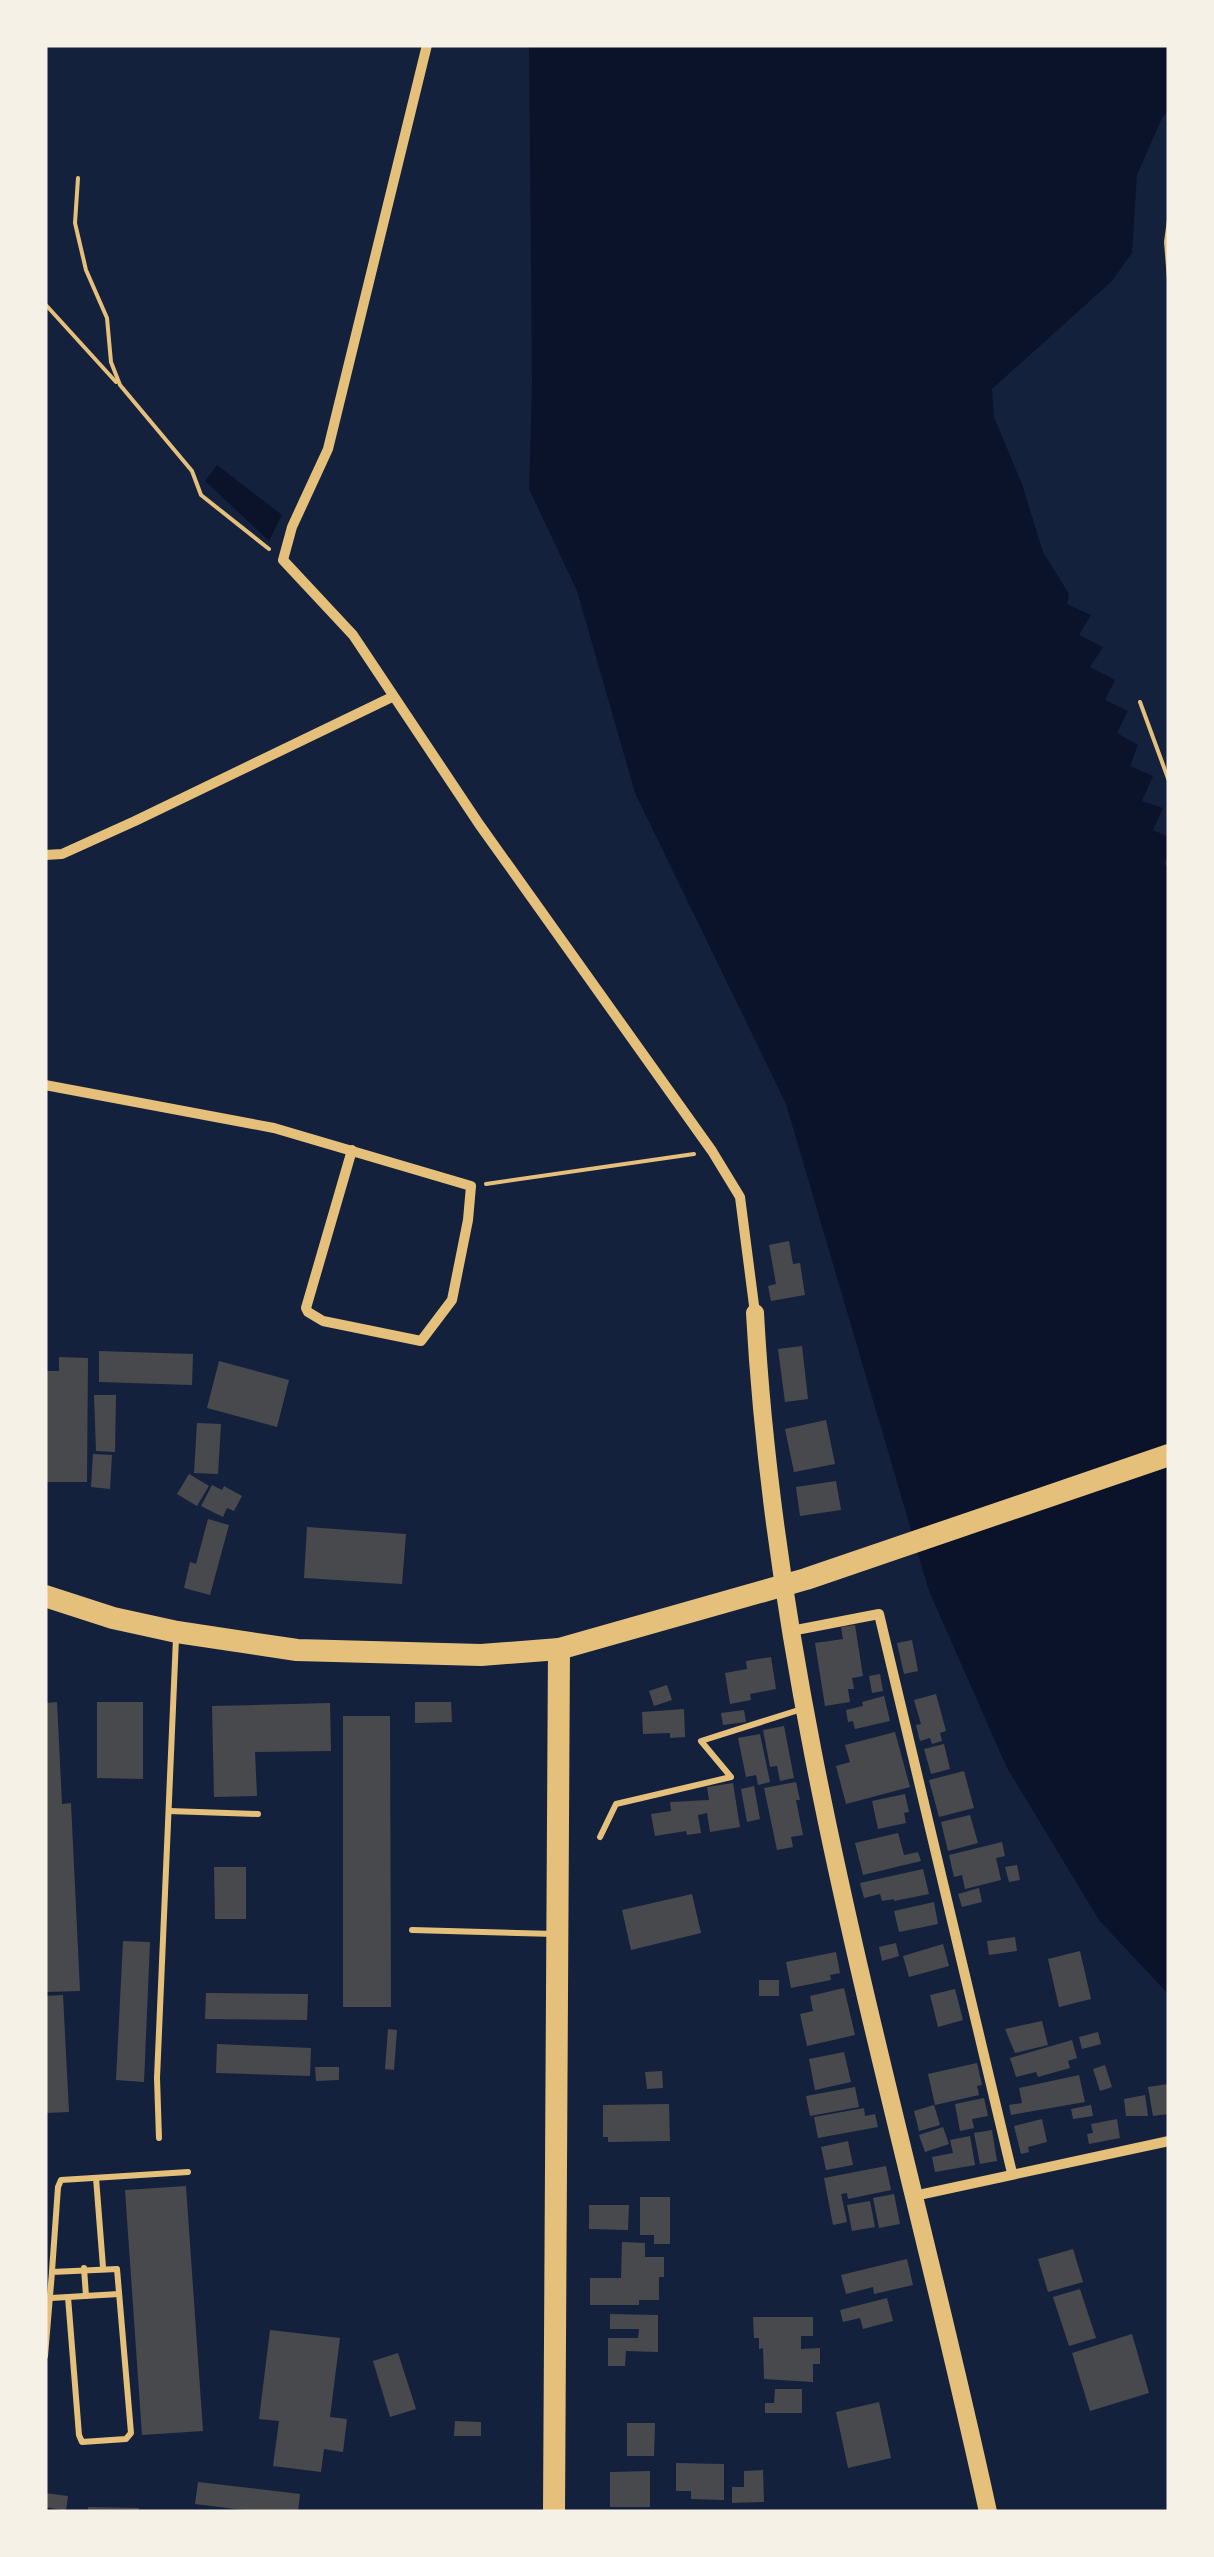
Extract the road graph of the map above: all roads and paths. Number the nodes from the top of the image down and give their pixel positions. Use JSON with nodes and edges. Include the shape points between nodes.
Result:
{"nodes":[{"id":1,"x":427,"y":45,"type":"edge"},
{"id":2,"x":78,"y":178,"type":"dead end"},
{"id":3,"x":1169,"y":220,"type":"edge"},
{"id":4,"x":1169,"y":279,"type":"edge"},
{"id":5,"x":45,"y":304,"type":"edge"},
{"id":6,"x":120,"y":385,"type":"junction"},
{"id":7,"x":283,"y":560,"type":"junction"},
{"id":8,"x":392,"y":697,"type":"junction"},
{"id":9,"x":1140,"y":702,"type":"dead end"},
{"id":10,"x":1169,"y":780,"type":"edge"},
{"id":11,"x":45,"y":855,"type":"edge"},
{"id":12,"x":45,"y":1086,"type":"edge"},
{"id":13,"x":352,"y":1150,"type":"junction"},
{"id":14,"x":712,"y":1151,"type":"junction"},
{"id":15,"x":471,"y":1186,"type":"junction"},
{"id":16,"x":755,"y":1313,"type":"joint"},
{"id":17,"x":1169,"y":1455,"type":"edge"},
{"id":18,"x":45,"y":1596,"type":"edge"},
{"id":19,"x":792,"y":1631,"type":"junction"},
{"id":20,"x":176,"y":1632,"type":"junction"},
{"id":21,"x":559,"y":1649,"type":"junction"},
{"id":22,"x":806,"y":1708,"type":"junction"},
{"id":23,"x":168,"y":1811,"type":"junction"},
{"id":24,"x":258,"y":1814,"type":"dead end"},
{"id":25,"x":600,"y":1836,"type":"dead end"},
{"id":26,"x":412,"y":1930,"type":"dead end"},
{"id":27,"x":556,"y":1934,"type":"junction"},
{"id":28,"x":160,"y":2138,"type":"dead end"},
{"id":29,"x":1169,"y":2141,"type":"edge"},
{"id":30,"x":188,"y":2172,"type":"dead end"},
{"id":31,"x":1012,"y":2173,"type":"junction"},
{"id":32,"x":96,"y":2178,"type":"junction"},
{"id":33,"x":914,"y":2196,"type":"junction"},
{"id":34,"x":103,"y":2267,"type":"junction"},
{"id":35,"x":84,"y":2268,"type":"junction"},
{"id":36,"x":52,"y":2272,"type":"junction"},
{"id":37,"x":119,"y":2294,"type":"junction"},
{"id":38,"x":86,"y":2296,"type":"junction"},
{"id":39,"x":68,"y":2297,"type":"junction"},
{"id":40,"x":51,"y":2298,"type":"junction"},
{"id":41,"x":45,"y":2356,"type":"edge"},
{"id":42,"x":554,"y":2512,"type":"edge"},
{"id":43,"x":988,"y":2512,"type":"edge"}],
"edges":[{"from":1,"to":7,"type":"street","via":[[328,449]]},
{"from":2,"to":6,"type":"path","via":[[75,224],[107,318],[110,362]]},
{"from":3,"to":4,"type":"path"},
{"from":5,"to":6,"type":"path"},
{"from":6,"to":7,"type":"path","via":[[192,471],[201,495]]},
{"from":7,"to":8,"type":"street","via":[[353,635]]},
{"from":8,"to":11,"type":"street","via":[[135,821],[62,854]]},
{"from":8,"to":14,"type":"street"},
{"from":9,"to":10,"type":"path"},
{"from":12,"to":13,"type":"street","via":[[274,1128]]},
{"from":13,"to":15,"type":"street"},
{"from":13,"to":15,"type":"street","via":[[306,1308],[323,1321],[421,1341],[452,1300]]},
{"from":14,"to":15,"type":"path"},
{"from":14,"to":16,"type":"street","via":[[740,1197]]},
{"from":16,"to":19,"type":"street","via":[[774,1528]]},
{"from":17,"to":21,"type":"highway","via":[[806,1579]]},
{"from":18,"to":20,"type":"highway"},
{"from":19,"to":22,"type":"street"},
{"from":19,"to":31,"type":"street","via":[[879,1614]]},
{"from":20,"to":21,"type":"highway","via":[[297,1650]]},
{"from":20,"to":23,"type":"lane"},
{"from":21,"to":27,"type":"highway"},
{"from":22,"to":25,"type":"lane","via":[[701,1741],[731,1778],[616,1804]]},
{"from":22,"to":33,"type":"street"},
{"from":23,"to":24,"type":"lane"},
{"from":23,"to":28,"type":"lane","via":[[156,2078]]},
{"from":26,"to":27,"type":"lane"},
{"from":27,"to":42,"type":"highway"},
{"from":29,"to":31,"type":"street"},
{"from":30,"to":32,"type":"lane"},
{"from":31,"to":33,"type":"street"},
{"from":32,"to":34,"type":"lane"},
{"from":32,"to":36,"type":"lane","via":[[61,2180]]},
{"from":33,"to":43,"type":"street"},
{"from":34,"to":35,"type":"lane"},
{"from":34,"to":37,"type":"lane","via":[[117,2269]]},
{"from":35,"to":36,"type":"lane"},
{"from":35,"to":38,"type":"lane"},
{"from":36,"to":40,"type":"lane"},
{"from":37,"to":38,"type":"lane"},
{"from":37,"to":39,"type":"lane","via":[[131,2433],[126,2440],[82,2442],[79,2435]]},
{"from":38,"to":39,"type":"lane"},
{"from":39,"to":40,"type":"lane"},
{"from":40,"to":41,"type":"lane"}]}
